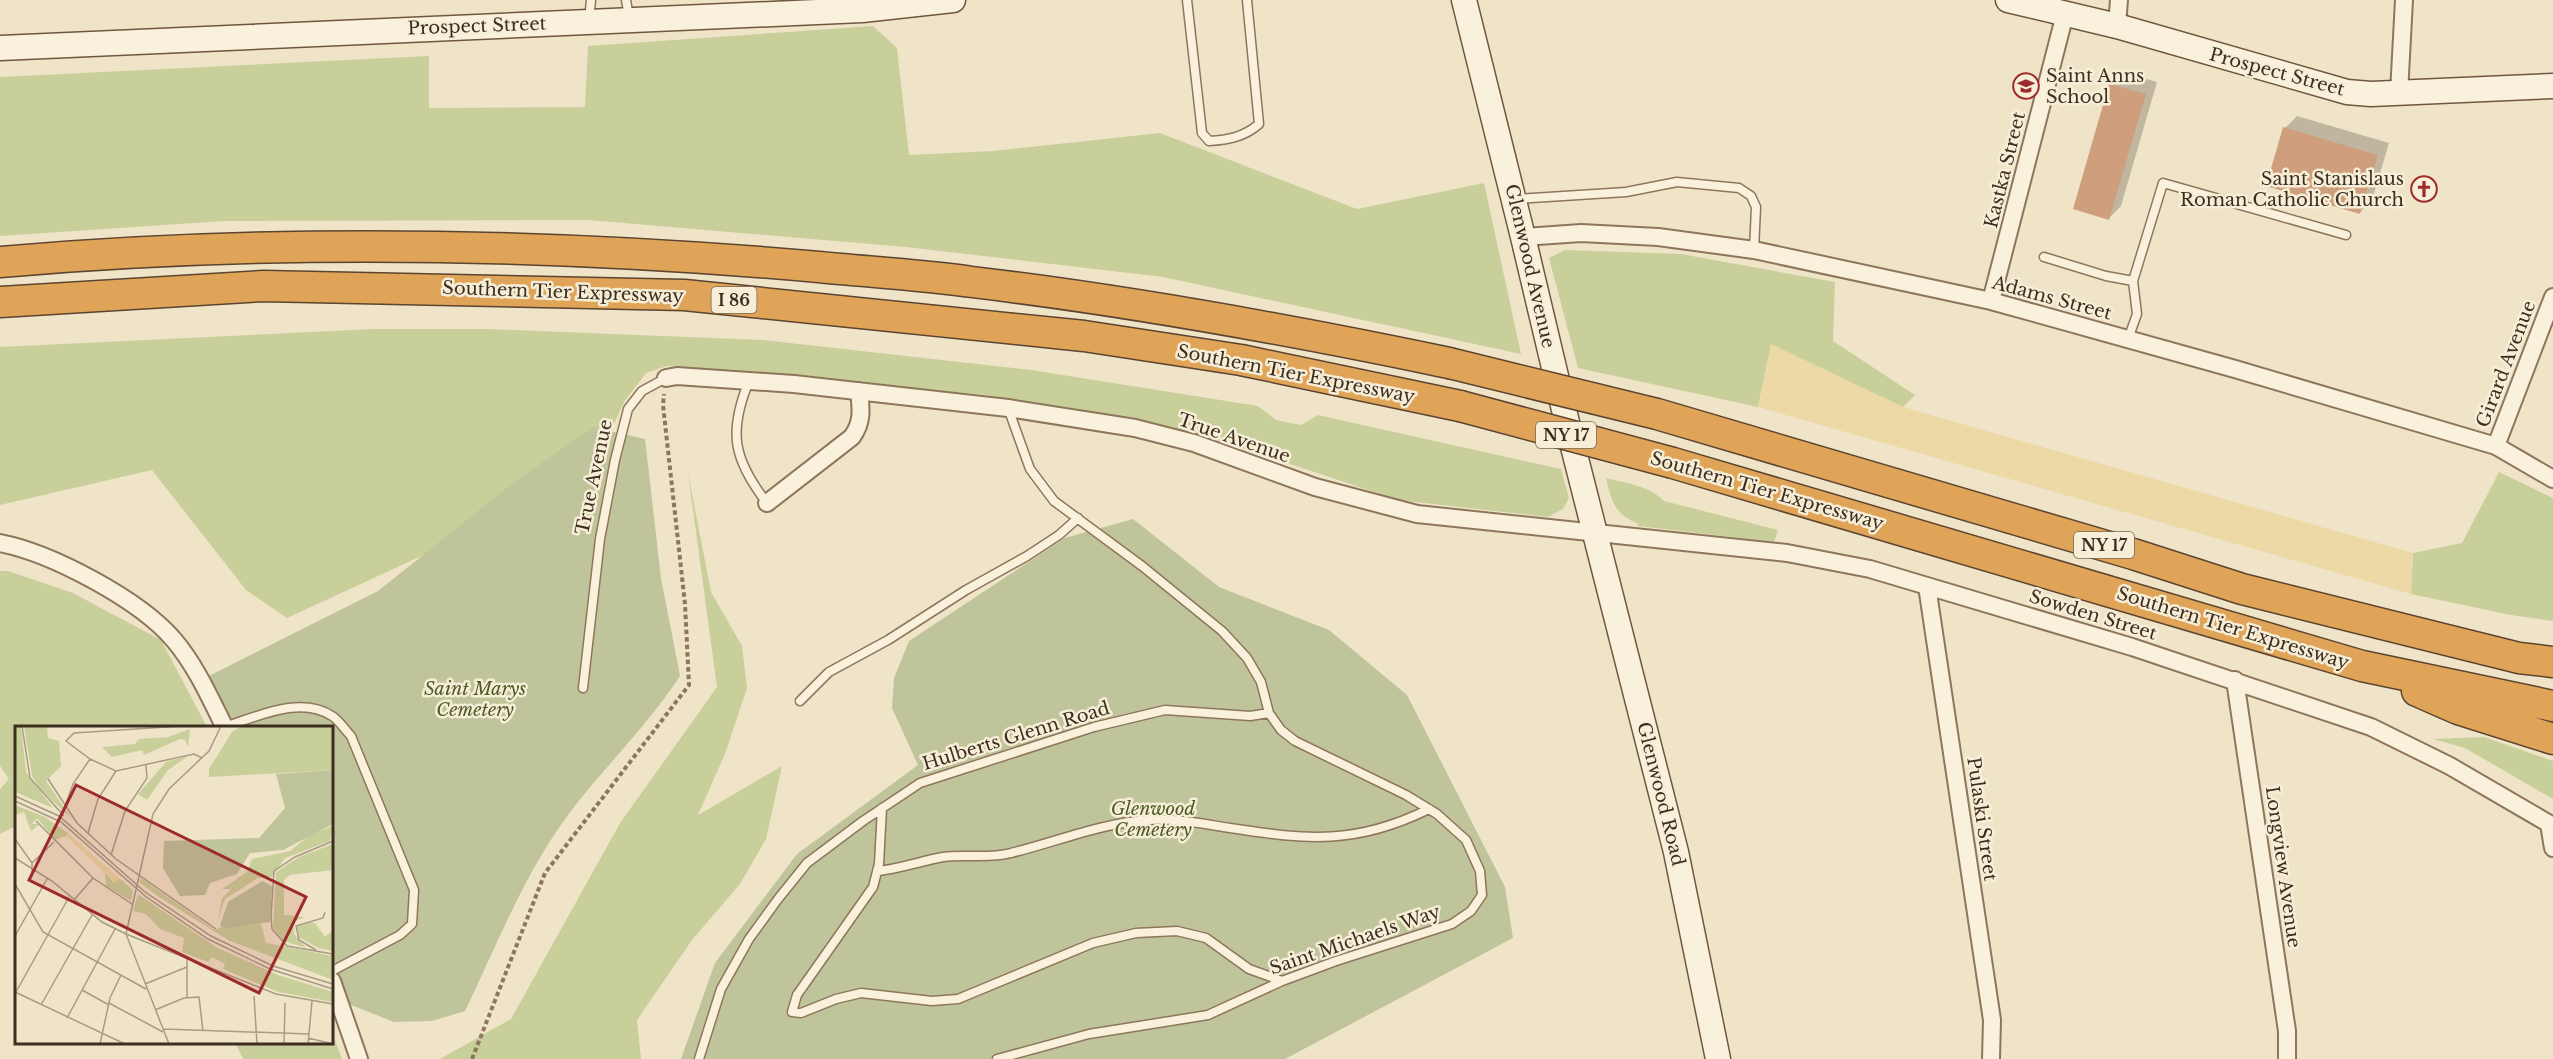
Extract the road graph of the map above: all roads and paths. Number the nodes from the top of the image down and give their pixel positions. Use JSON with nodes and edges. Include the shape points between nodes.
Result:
{"nodes":[{"id":1,"x":953,"y":0,"type":"edge"},
{"id":2,"x":1187,"y":0,"type":"edge"},
{"id":3,"x":1247,"y":0,"type":"edge"},
{"id":4,"x":1464,"y":0,"type":"edge"},
{"id":5,"x":2008,"y":0,"type":"edge"},
{"id":6,"x":2119,"y":0,"type":"edge"},
{"id":7,"x":2404,"y":0,"type":"edge"},
{"id":8,"x":805,"y":6,"type":"edge"},
{"id":9,"x":628,"y":10,"type":"edge"},
{"id":10,"x":590,"y":11,"type":"edge"},
{"id":11,"x":2065,"y":14,"type":"junction"},
{"id":12,"x":2117,"y":26,"type":"junction"},
{"id":13,"x":0,"y":48,"type":"edge"},
{"id":14,"x":2553,"y":86,"type":"edge"},
{"id":15,"x":2399,"y":93,"type":"junction"},
{"id":16,"x":1514,"y":199,"type":"junction"},
{"id":17,"x":2346,"y":235,"type":"dead end"},
{"id":18,"x":1523,"y":237,"type":"junction"},
{"id":19,"x":1754,"y":250,"type":"junction"},
{"id":20,"x":2044,"y":257,"type":"dead end"},
{"id":21,"x":0,"y":262,"type":"edge"},
{"id":22,"x":2133,"y":281,"type":"junction"},
{"id":23,"x":2553,"y":297,"type":"edge"},
{"id":24,"x":1991,"y":301,"type":"junction"},
{"id":25,"x":0,"y":302,"type":"edge"},
{"id":26,"x":2128,"y":339,"type":"junction"},
{"id":27,"x":1449,"y":363,"type":"joint"},
{"id":28,"x":666,"y":378,"type":"junction"},
{"id":29,"x":748,"y":381,"type":"junction"},
{"id":30,"x":860,"y":391,"type":"junction"},
{"id":31,"x":1460,"y":406,"type":"joint"},
{"id":32,"x":1008,"y":408,"type":"junction"},
{"id":33,"x":2496,"y":446,"type":"junction"},
{"id":34,"x":2553,"y":479,"type":"edge"},
{"id":35,"x":767,"y":503,"type":"joint"},
{"id":36,"x":1078,"y":518,"type":"junction"},
{"id":37,"x":1594,"y":531,"type":"junction"},
{"id":38,"x":0,"y":543,"type":"edge"},
{"id":39,"x":1927,"y":586,"type":"junction"},
{"id":40,"x":2553,"y":662,"type":"edge"},
{"id":41,"x":2362,"y":666,"type":"junction"},
{"id":42,"x":2235,"y":681,"type":"junction"},
{"id":43,"x":583,"y":688,"type":"dead end"},
{"id":44,"x":800,"y":701,"type":"dead end"},
{"id":45,"x":2553,"y":706,"type":"edge"},
{"id":46,"x":1269,"y":713,"type":"junction"},
{"id":47,"x":224,"y":726,"type":"edge"},
{"id":48,"x":228,"y":726,"type":"edge"},
{"id":49,"x":2553,"y":739,"type":"edge"},
{"id":50,"x":882,"y":808,"type":"junction"},
{"id":51,"x":1429,"y":810,"type":"junction"},
{"id":52,"x":2551,"y":825,"type":"edge"},
{"id":53,"x":2553,"y":848,"type":"edge"},
{"id":54,"x":877,"y":872,"type":"junction"},
{"id":55,"x":333,"y":970,"type":"edge"},
{"id":56,"x":1282,"y":981,"type":"junction"},
{"id":57,"x":333,"y":984,"type":"edge"},
{"id":58,"x":359,"y":1059,"type":"edge"},
{"id":59,"x":472,"y":1059,"type":"edge"},
{"id":60,"x":699,"y":1059,"type":"edge"},
{"id":61,"x":997,"y":1059,"type":"edge"},
{"id":62,"x":1718,"y":1059,"type":"edge"},
{"id":63,"x":1991,"y":1059,"type":"edge"},
{"id":64,"x":2287,"y":1059,"type":"edge"}],
"edges":[{"from":1,"to":8,"type":"street","name":"Prospect Street","via":[[862,10]]},
{"from":2,"to":3,"type":"lane","via":[[1202,133],[1209,141],[1249,133],[1259,124]]},
{"from":4,"to":16,"type":"street","name":"Glenwood Avenue"},
{"from":5,"to":11,"type":"street","name":"Prospect Street"},
{"from":6,"to":12,"type":"street"},
{"from":7,"to":15,"type":"street"},
{"from":8,"to":9,"type":"street","name":"Prospect Street"},
{"from":9,"to":10,"type":"street","name":"Prospect Street"},
{"from":10,"to":13,"type":"street","name":"Prospect Street"},
{"from":11,"to":12,"type":"street","name":"Prospect Street"},
{"from":11,"to":24,"type":"street","name":"Kastka Street"},
{"from":12,"to":15,"type":"street","name":"Prospect Street","via":[[2347,92]]},
{"from":14,"to":15,"type":"street","name":"Prospect Street"},
{"from":16,"to":18,"type":"street","name":"Glenwood Avenue"},
{"from":16,"to":19,"type":"lane","via":[[1626,192],[1677,182],[1739,188],[1751,196],[1755,207]]},
{"from":17,"to":22,"type":"lane","via":[[2163,183]]},
{"from":18,"to":19,"type":"street","name":"Adams Street","via":[[1581,233],[1658,237]]},
{"from":18,"to":37,"type":"street","name":"Glenwood Avenue"},
{"from":19,"to":24,"type":"street","name":"Adams Street"},
{"from":20,"to":22,"type":"lane"},
{"from":21,"to":27,"type":"highway","number":"I 86","via":[[166,250],[367,246],[694,256],[969,281],[1077,296],[1311,334]]},
{"from":22,"to":26,"type":"lane","via":[[2137,314]]},
{"from":23,"to":33,"type":"street","name":"Girard Avenue"},
{"from":24,"to":26,"type":"street","name":"Adams Street"},
{"from":25,"to":31,"type":"highway","name":"Southern Tier Expressway","number":"I 86","via":[[263,286],[684,295],[1084,336],[1241,360]]},
{"from":26,"to":33,"type":"street","name":"Adams Street"},
{"from":27,"to":40,"type":"highway","number":"NY 17","bridge":true,"via":[[1658,414],[2242,589],[2519,658]]},
{"from":28,"to":29,"type":"street","name":"True Avenue"},
{"from":28,"to":43,"type":"lane","name":"True Avenue","via":[[642,391],[628,409],[600,539]]},
{"from":28,"to":59,"type":"path","via":[[663,405],[686,604],[690,685],[545,873]]},
{"from":29,"to":30,"type":"street","name":"True Avenue"},
{"from":29,"to":35,"type":"lane","via":[[738,406],[735,432],[739,453]]},
{"from":30,"to":32,"type":"street","name":"True Avenue"},
{"from":30,"to":35,"type":"street","via":[[862,414],[852,437]]},
{"from":31,"to":41,"type":"highway","name":"Southern Tier Expressway","number":"NY 17","bridge":true,"via":[[1673,463]]},
{"from":32,"to":36,"type":"lane","name":"Saint Michaels Way","via":[[1030,469],[1054,501]]},
{"from":32,"to":37,"type":"street","name":"True Avenue","via":[[1135,428],[1182,440],[1315,487],[1417,514]]},
{"from":33,"to":34,"type":"street","name":"Adams Street"},
{"from":36,"to":44,"type":"lane","via":[[1027,556],[830,672]]},
{"from":36,"to":46,"type":"lane","name":"Saint Michaels Way","via":[[1222,631],[1247,658],[1262,682]]},
{"from":37,"to":39,"type":"street","name":"Sowden Street","via":[[1787,553],[1870,569]]},
{"from":37,"to":62,"type":"street","name":"Glenwood Road","via":[[1676,852]]},
{"from":38,"to":47,"type":"street","via":[[82,574],[159,623],[191,662]]},
{"from":39,"to":42,"type":"street","name":"Sowden Street","via":[[2132,646]]},
{"from":39,"to":63,"type":"street","name":"Pulaski Street","via":[[1992,1020]]},
{"from":41,"to":45,"type":"highway","name":"Southern Tier Expressway","number":"NY 17"},
{"from":41,"to":49,"type":"highway","via":[[2458,709]]},
{"from":42,"to":52,"type":"street","name":"Sowden Street","via":[[2371,727],[2450,766]]},
{"from":42,"to":64,"type":"street","name":"Longview Avenue","via":[[2288,1031]]},
{"from":46,"to":50,"type":"lane","name":"Hulberts Glenn Road","via":[[1250,716],[1166,710],[1094,727],[920,783]]},
{"from":46,"to":51,"type":"lane","name":"Saint Michaels Way","via":[[1294,741]]},
{"from":48,"to":55,"type":"lane","via":[[285,709],[311,707],[333,716],[351,736],[414,890],[412,924],[400,935]]},
{"from":50,"to":54,"type":"lane"},
{"from":50,"to":60,"type":"lane","name":"Hulberts Glenn Road","via":[[807,863],[778,899],[749,939],[721,989]]},
{"from":51,"to":54,"type":"lane","via":[[1385,829],[1339,837],[1290,837],[1148,820],[1009,854],[944,857]]},
{"from":51,"to":56,"type":"lane","name":"Saint Michaels Way","via":[[1466,840],[1480,871],[1482,895],[1471,910],[1452,924]]},
{"from":52,"to":53,"type":"street"},
{"from":54,"to":56,"type":"lane","via":[[866,899],[797,995],[792,1012],[801,1013],[861,993],[932,1001],[958,999],[1093,943],[1136,933],[1177,931],[1206,938],[1249,969]]},
{"from":56,"to":61,"type":"lane","name":"Saint Michaels Way","via":[[1208,1015],[1089,1034]]},
{"from":57,"to":58,"type":"street"}]}
